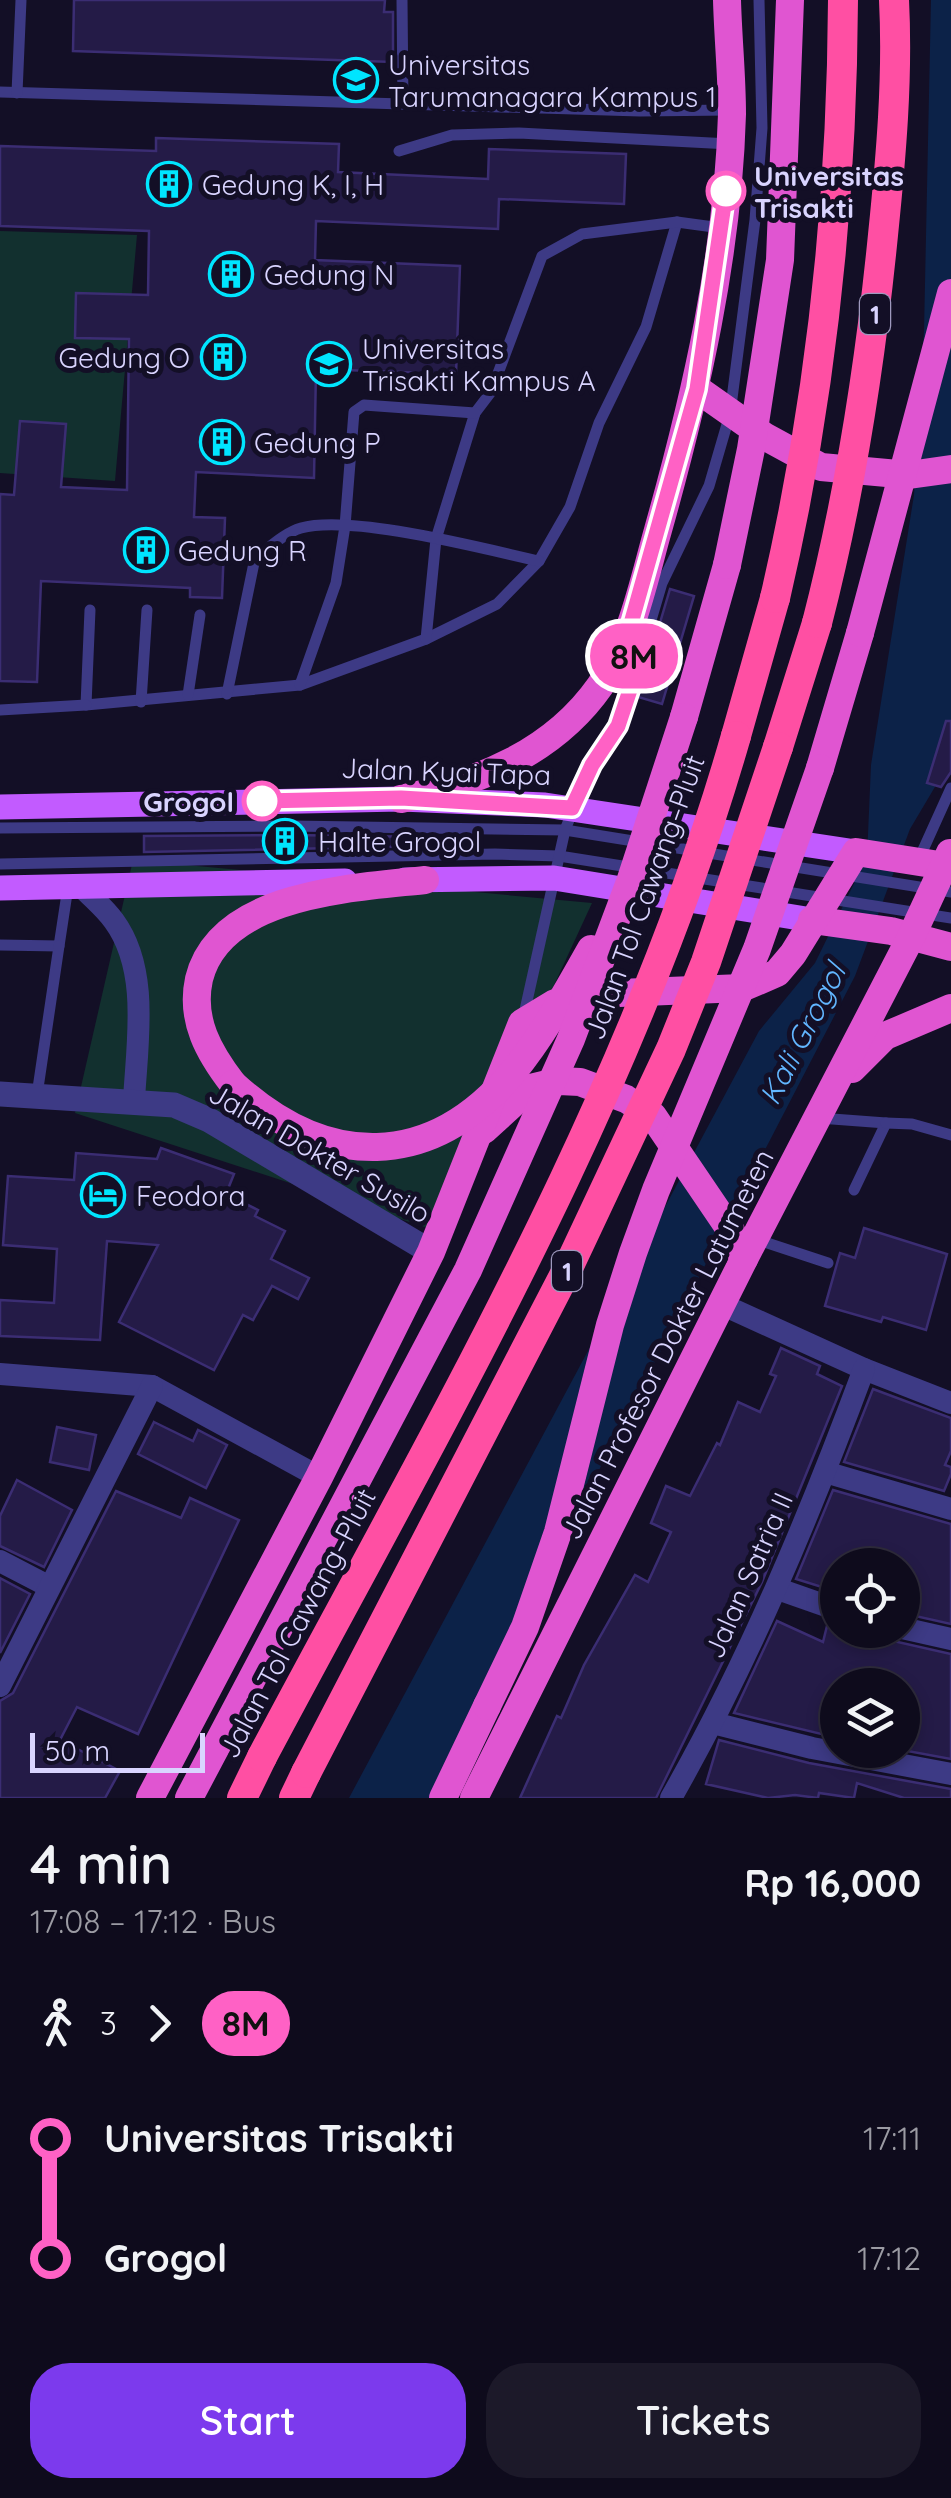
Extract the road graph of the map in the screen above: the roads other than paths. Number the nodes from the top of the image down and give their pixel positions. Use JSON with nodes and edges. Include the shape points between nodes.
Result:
{"nodes":[{"id":1,"x":21,"y":0,"type":"edge"},
{"id":2,"x":402,"y":0,"type":"edge"},
{"id":3,"x":726,"y":0,"type":"edge"},
{"id":4,"x":760,"y":0,"type":"edge"},
{"id":5,"x":790,"y":0,"type":"edge"},
{"id":6,"x":843,"y":0,"type":"edge"},
{"id":7,"x":894,"y":0,"type":"edge"},
{"id":8,"x":0,"y":92,"type":"edge"},
{"id":9,"x":16,"y":93,"type":"junction"},
{"id":10,"x":403,"y":104,"type":"junction"},
{"id":11,"x":732,"y":110,"type":"junction"},
{"id":12,"x":730,"y":144,"type":"junction"},
{"id":13,"x":399,"y":150,"type":"dead end"},
{"id":14,"x":677,"y":222,"type":"junction"},
{"id":15,"x":721,"y":228,"type":"junction"},
{"id":16,"x":951,"y":293,"type":"edge"},
{"id":17,"x":697,"y":389,"type":"junction"},
{"id":18,"x":475,"y":412,"type":"junction"},
{"id":19,"x":730,"y":414,"type":"junction"},
{"id":20,"x":951,"y":469,"type":"edge"},
{"id":21,"x":344,"y":526,"type":"junction"},
{"id":22,"x":436,"y":539,"type":"junction"},
{"id":23,"x":539,"y":561,"type":"junction"},
{"id":24,"x":90,"y":610,"type":"dead end"},
{"id":25,"x":148,"y":610,"type":"dead end"},
{"id":26,"x":200,"y":615,"type":"dead end"},
{"id":27,"x":630,"y":627,"type":"junction"},
{"id":28,"x":426,"y":639,"type":"junction"},
{"id":29,"x":636,"y":672,"type":"junction"},
{"id":30,"x":300,"y":685,"type":"junction"},
{"id":31,"x":227,"y":694,"type":"junction"},
{"id":32,"x":188,"y":696,"type":"junction"},
{"id":33,"x":142,"y":702,"type":"junction"},
{"id":34,"x":86,"y":706,"type":"junction"},
{"id":35,"x":0,"y":710,"type":"edge"},
{"id":36,"x":951,"y":788,"type":"edge"},
{"id":37,"x":401,"y":798,"type":"junction"},
{"id":38,"x":0,"y":807,"type":"edge"},
{"id":39,"x":569,"y":819,"type":"junction"},
{"id":40,"x":0,"y":828,"type":"edge"},
{"id":41,"x":0,"y":864,"type":"edge"},
{"id":42,"x":557,"y":867,"type":"junction"},
{"id":43,"x":425,"y":880,"type":"junction"},
{"id":44,"x":630,"y":882,"type":"junction"},
{"id":45,"x":929,"y":884,"type":"edge"},
{"id":46,"x":75,"y":887,"type":"junction"},
{"id":47,"x":840,"y":887,"type":"junction"},
{"id":48,"x":0,"y":888,"type":"edge"},
{"id":49,"x":0,"y":946,"type":"edge"},
{"id":50,"x":60,"y":946,"type":"junction"},
{"id":51,"x":951,"y":947,"type":"edge"},
{"id":52,"x":951,"y":1008,"type":"edge"},
{"id":53,"x":522,"y":1023,"type":"junction"},
{"id":54,"x":833,"y":1088,"type":"junction"},
{"id":55,"x":0,"y":1094,"type":"edge"},
{"id":56,"x":37,"y":1096,"type":"junction"},
{"id":57,"x":134,"y":1100,"type":"junction"},
{"id":58,"x":818,"y":1118,"type":"junction"},
{"id":59,"x":886,"y":1123,"type":"junction"},
{"id":60,"x":479,"y":1134,"type":"junction"},
{"id":61,"x":951,"y":1135,"type":"edge"},
{"id":62,"x":854,"y":1190,"type":"dead end"},
{"id":63,"x":743,"y":1243,"type":"junction"},
{"id":64,"x":431,"y":1252,"type":"junction"},
{"id":65,"x":828,"y":1264,"type":"dead end"},
{"id":66,"x":721,"y":1304,"type":"junction"},
{"id":67,"x":864,"y":1369,"type":"junction"},
{"id":68,"x":0,"y":1374,"type":"edge"},
{"id":69,"x":152,"y":1386,"type":"junction"},
{"id":70,"x":951,"y":1403,"type":"edge"},
{"id":71,"x":825,"y":1472,"type":"junction"},
{"id":72,"x":319,"y":1477,"type":"junction"},
{"id":73,"x":951,"y":1509,"type":"edge"},
{"id":74,"x":0,"y":1561,"type":"edge"},
{"id":75,"x":48,"y":1586,"type":"junction"},
{"id":76,"x":778,"y":1589,"type":"junction"},
{"id":77,"x":820,"y":1604,"type":"edge"},
{"id":78,"x":920,"y":1632,"type":"edge"},
{"id":79,"x":951,"y":1639,"type":"edge"},
{"id":80,"x":0,"y":1686,"type":"edge"},
{"id":81,"x":713,"y":1723,"type":"junction"},
{"id":82,"x":951,"y":1774,"type":"edge"},
{"id":83,"x":300,"y":1786,"type":"edge"},
{"id":84,"x":150,"y":1798,"type":"edge"},
{"id":85,"x":189,"y":1798,"type":"edge"},
{"id":86,"x":242,"y":1798,"type":"edge"},
{"id":87,"x":443,"y":1798,"type":"edge"},
{"id":88,"x":474,"y":1798,"type":"edge"},
{"id":89,"x":671,"y":1798,"type":"edge"}],
"edges":[{"from":1,"to":9,"type":"lane"},
{"from":2,"to":10,"type":"lane"},
{"from":3,"to":11,"type":"highway"},
{"from":4,"to":19,"type":"lane","via":[[755,220]]},
{"from":5,"to":44,"type":"highway","bridge":true,"via":[[780,260],[752,450],[706,642]]},
{"from":6,"to":86,"type":"highway","name":"Jalan Tol Cawang–Pluit","number":"1","bridge":true,"via":[[838,191],[811,416],[775,598],[721,788],[631,1034],[518,1280]]},
{"from":7,"to":83,"type":"highway","number":"1","bridge":true,"via":[[892,148],[872,343],[841,528],[728,900],[671,1049],[568,1268]]},
{"from":8,"to":9,"type":"lane"},
{"from":9,"to":10,"type":"lane"},
{"from":10,"to":11,"type":"lane"},
{"from":11,"to":12,"type":"highway"},
{"from":12,"to":13,"type":"lane","via":[[520,133],[452,135]]},
{"from":12,"to":15,"type":"highway"},
{"from":14,"to":15,"type":"lane"},
{"from":14,"to":18,"type":"lane","via":[[582,234],[542,256],[491,392]]},
{"from":14,"to":23,"type":"lane","via":[[646,327],[599,423],[570,508]]},
{"from":15,"to":17,"type":"highway"},
{"from":16,"to":87,"type":"highway","name":"Jalan Profesor Dokter Latumeten","bridge":true,"via":[[840,703],[758,948],[633,1253],[558,1532],[524,1628]]},
{"from":17,"to":19,"type":"highway"},
{"from":17,"to":27,"type":"highway"},
{"from":18,"to":21,"type":"lane","via":[[358,407]]},
{"from":18,"to":22,"type":"lane"},
{"from":19,"to":20,"type":"highway","via":[[822,467],[909,475]]},
{"from":19,"to":29,"type":"lane","via":[[708,486],[662,583]]},
{"from":21,"to":22,"type":"lane"},
{"from":21,"to":30,"type":"lane","via":[[336,583]]},
{"from":21,"to":31,"type":"lane","via":[[302,528],[255,558]]},
{"from":22,"to":23,"type":"lane"},
{"from":22,"to":28,"type":"lane"},
{"from":23,"to":28,"type":"lane","via":[[496,604]]},
{"from":24,"to":34,"type":"lane"},
{"from":25,"to":33,"type":"lane"},
{"from":26,"to":32,"type":"lane"},
{"from":27,"to":29,"type":"lane"},
{"from":27,"to":37,"type":"highway","via":[[600,687],[543,742],[454,788]]},
{"from":28,"to":30,"type":"lane"},
{"from":29,"to":39,"type":"lane","via":[[618,726]]},
{"from":30,"to":31,"type":"lane"},
{"from":31,"to":32,"type":"lane"},
{"from":32,"to":33,"type":"lane"},
{"from":33,"to":34,"type":"lane"},
{"from":34,"to":35,"type":"lane"},
{"from":36,"to":45,"type":"lane"},
{"from":37,"to":38,"type":"main road","name":"Jalan Kyai Tapa"},
{"from":37,"to":39,"type":"main road","name":"Jalan Kyai Tapa"},
{"from":39,"to":40,"type":"lane"},
{"from":39,"to":42,"type":"lane"},
{"from":39,"to":47,"type":"main road","name":"Jalan Kyai Tapa"},
{"from":41,"to":42,"type":"lane","via":[[218,858]]},
{"from":42,"to":43,"type":"main road","name":"Jalan Kyai Tapa"},
{"from":42,"to":47,"type":"main road","name":"Jalan Kyai Tapa"},
{"from":42,"to":53,"type":"lane"},
{"from":43,"to":44,"type":"highway","bridge":true,"via":[[348,889],[253,915],[221,938],[202,969],[196,992],[205,1042],[233,1084],[279,1122],[315,1139],[384,1148],[422,1139],[466,1117],[542,1033]]},
{"from":43,"to":46,"type":"main road","name":"Jalan Kyai Tapa"},
{"from":44,"to":85,"type":"highway","bridge":true,"via":[[572,1039],[468,1270]]},
{"from":45,"to":47,"type":"highway","name":"Jalan Kyai Tapa"},
{"from":45,"to":47,"type":"highway","name":"Jalan Kyai Tapa","via":[[884,918]]},
{"from":45,"to":51,"type":"highway"},
{"from":45,"to":54,"type":"highway","name":"Jalan Profesor Dokter Latumeten"},
{"from":46,"to":48,"type":"main road","name":"Jalan Kyai Tapa"},
{"from":46,"to":50,"type":"lane"},
{"from":46,"to":57,"type":"street","via":[[114,919],[128,943],[139,1014]]},
{"from":47,"to":53,"type":"highway","via":[[777,973],[742,988],[619,993],[554,1004]]},
{"from":49,"to":50,"type":"lane"},
{"from":50,"to":56,"type":"lane"},
{"from":52,"to":54,"type":"highway","via":[[885,1036]]},
{"from":53,"to":60,"type":"highway"},
{"from":54,"to":58,"type":"highway","name":"Jalan Profesor Dokter Latumeten"},
{"from":55,"to":56,"type":"street","name":"Jalan Dokter Susilo"},
{"from":56,"to":57,"type":"street","name":"Jalan Dokter Susilo"},
{"from":57,"to":64,"type":"street","name":"Jalan Dokter Susilo","via":[[174,1105],[210,1120]]},
{"from":58,"to":59,"type":"lane"},
{"from":58,"to":63,"type":"highway","name":"Jalan Profesor Dokter Latumeten"},
{"from":59,"to":61,"type":"lane"},
{"from":59,"to":62,"type":"lane"},
{"from":60,"to":63,"type":"highway","via":[[530,1088],[559,1081],[626,1099],[653,1116]]},
{"from":60,"to":64,"type":"highway"},
{"from":63,"to":65,"type":"lane"},
{"from":63,"to":66,"type":"highway","name":"Jalan Profesor Dokter Latumeten"},
{"from":64,"to":72,"type":"highway"},
{"from":66,"to":67,"type":"street"},
{"from":66,"to":88,"type":"highway","name":"Jalan Profesor Dokter Latumeten"},
{"from":67,"to":70,"type":"street"},
{"from":67,"to":71,"type":"street","name":"Jalan Satria II"},
{"from":68,"to":69,"type":"street"},
{"from":69,"to":72,"type":"street"},
{"from":69,"to":75,"type":"street"},
{"from":71,"to":73,"type":"street"},
{"from":71,"to":76,"type":"street","name":"Jalan Satria II"},
{"from":72,"to":84,"type":"highway"},
{"from":74,"to":75,"type":"street"},
{"from":75,"to":80,"type":"street"},
{"from":76,"to":77,"type":"street"},
{"from":76,"to":81,"type":"street","name":"Jalan Satria II"},
{"from":78,"to":79,"type":"street"},
{"from":81,"to":82,"type":"street"},
{"from":81,"to":89,"type":"street","name":"Jalan Satria II"}]}
